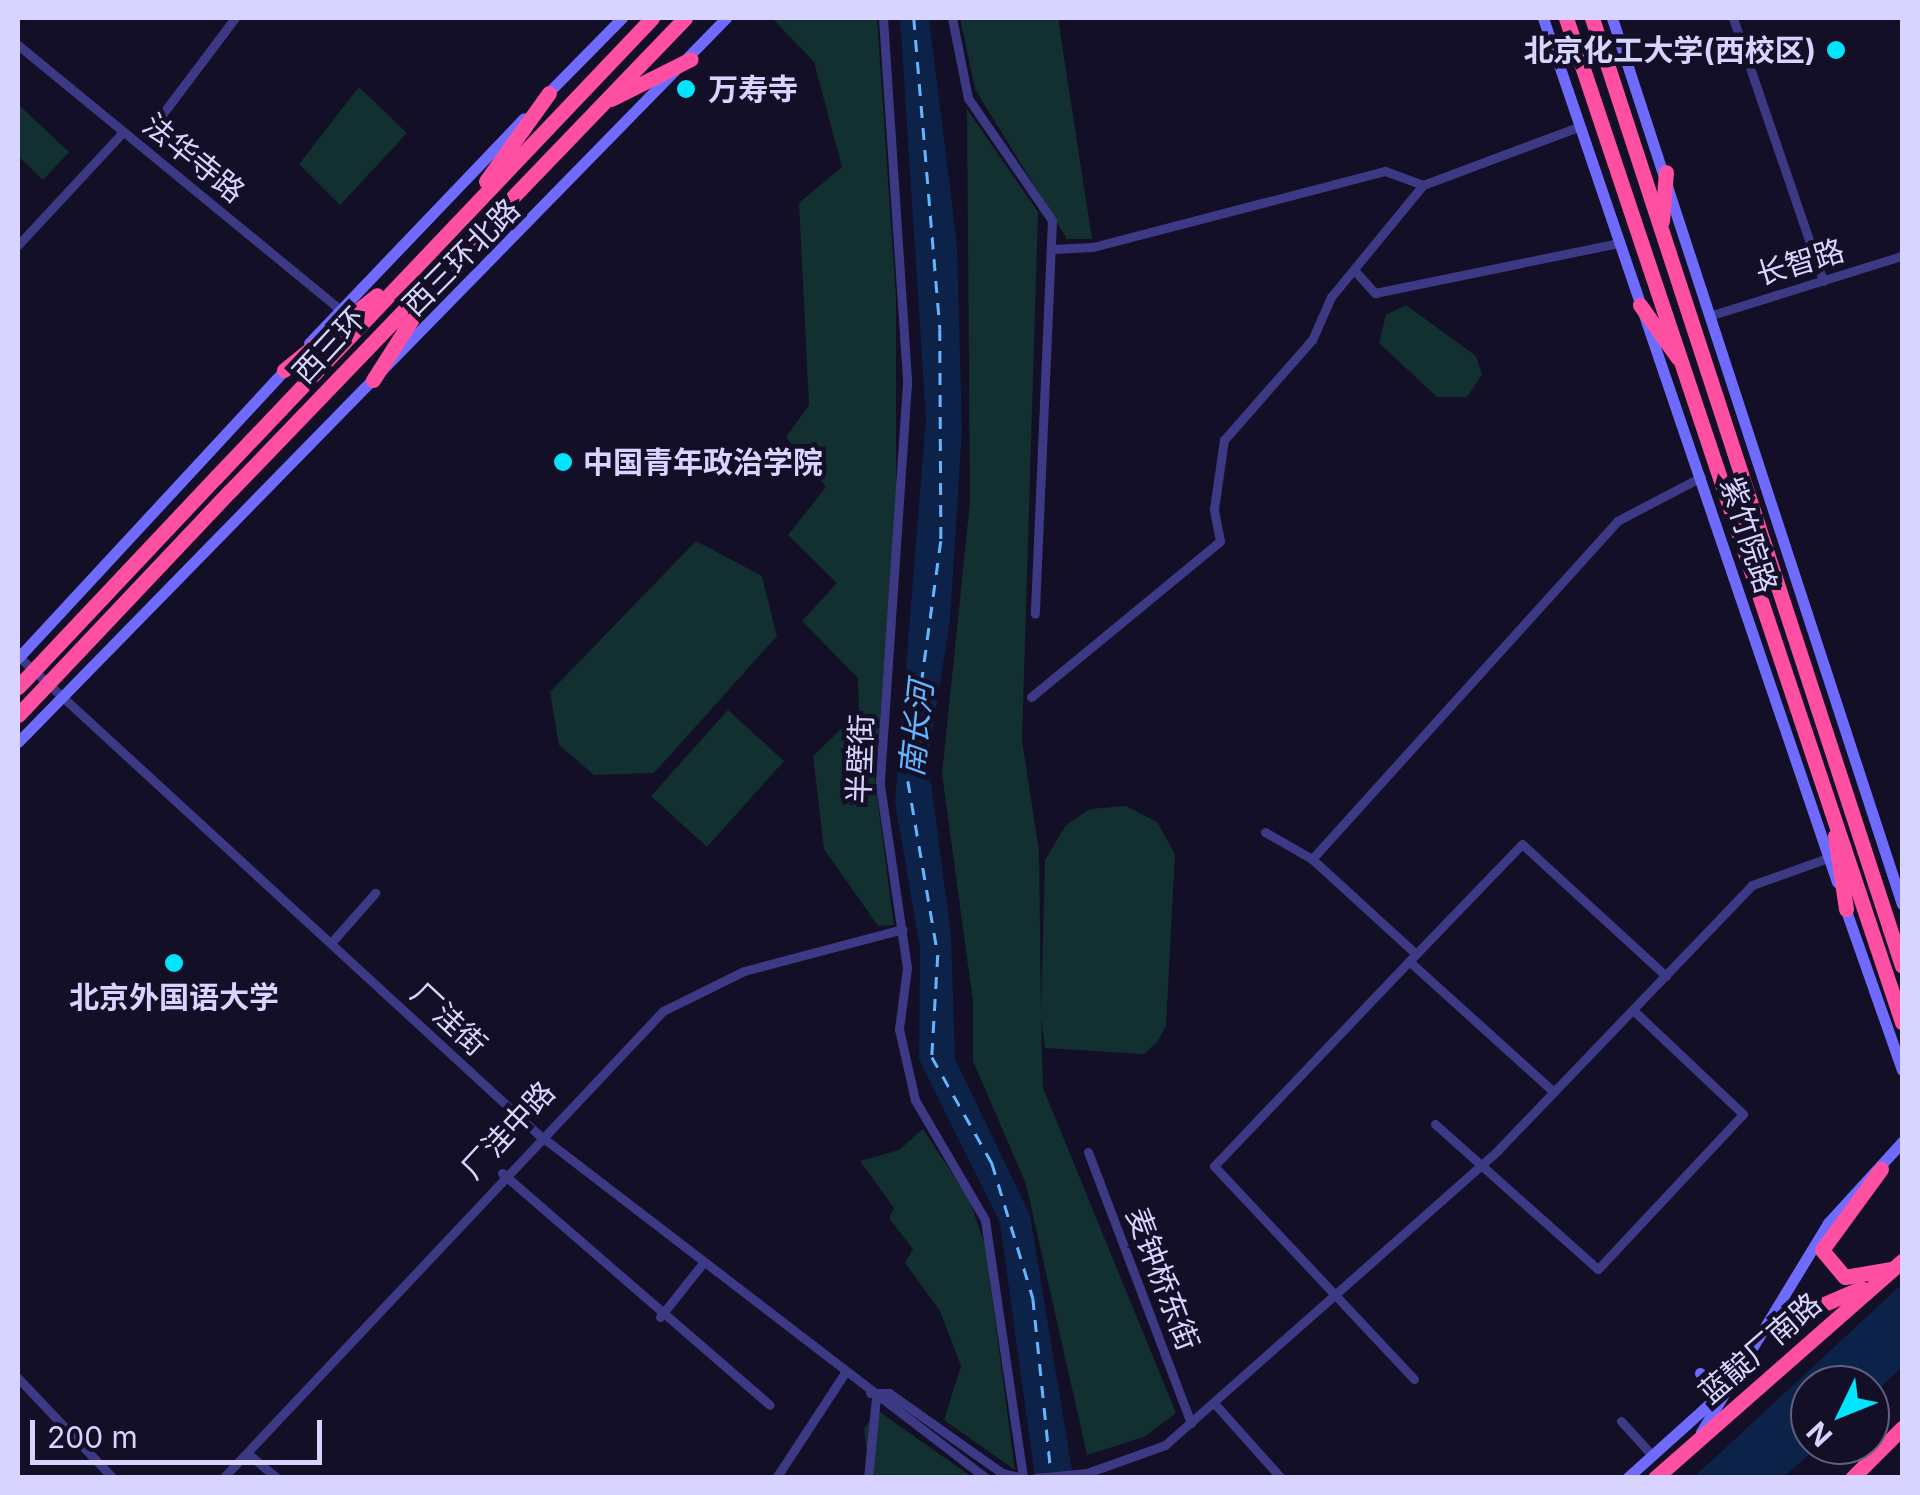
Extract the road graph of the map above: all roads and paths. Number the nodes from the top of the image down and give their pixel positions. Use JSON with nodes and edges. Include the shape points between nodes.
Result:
{"nodes":[{"id":1,"x":235,"y":18,"type":"edge"},
{"id":2,"x":622,"y":18,"type":"edge"},
{"id":3,"x":652,"y":18,"type":"edge"},
{"id":4,"x":685,"y":18,"type":"edge"},
{"id":5,"x":726,"y":18,"type":"edge"},
{"id":6,"x":883,"y":18,"type":"edge"},
{"id":7,"x":952,"y":18,"type":"edge"},
{"id":8,"x":1543,"y":18,"type":"edge"},
{"id":9,"x":1612,"y":18,"type":"edge"},
{"id":10,"x":1733,"y":18,"type":"edge"},
{"id":11,"x":1592,"y":21,"type":"edge"},
{"id":12,"x":1570,"y":23,"type":"edge"},
{"id":13,"x":18,"y":46,"type":"edge"},
{"id":14,"x":690,"y":58,"type":"junction"},
{"id":15,"x":549,"y":92,"type":"junction"},
{"id":16,"x":598,"y":106,"type":"junction"},
{"id":17,"x":158,"y":120,"type":"dead end"},
{"id":18,"x":1578,"y":127,"type":"junction"},
{"id":19,"x":124,"y":132,"type":"junction"},
{"id":20,"x":1666,"y":172,"type":"junction"},
{"id":21,"x":1422,"y":185,"type":"junction"},
{"id":22,"x":455,"y":224,"type":"junction"},
{"id":23,"x":1661,"y":230,"type":"junction"},
{"id":24,"x":1618,"y":243,"type":"junction"},
{"id":25,"x":18,"y":245,"type":"edge"},
{"id":26,"x":1053,"y":248,"type":"junction"},
{"id":27,"x":454,"y":254,"type":"junction"},
{"id":28,"x":1902,"y":256,"type":"edge"},
{"id":29,"x":422,"y":258,"type":"junction"},
{"id":30,"x":1355,"y":271,"type":"junction"},
{"id":31,"x":1822,"y":281,"type":"junction"},
{"id":32,"x":1640,"y":304,"type":"junction"},
{"id":33,"x":339,"y":309,"type":"junction"},
{"id":34,"x":1712,"y":316,"type":"junction"},
{"id":35,"x":284,"y":370,"type":"junction"},
{"id":36,"x":1690,"y":374,"type":"junction"},
{"id":37,"x":374,"y":380,"type":"junction"},
{"id":38,"x":1701,"y":477,"type":"junction"},
{"id":39,"x":1036,"y":614,"type":"dead end"},
{"id":40,"x":18,"y":658,"type":"edge"},
{"id":41,"x":18,"y":688,"type":"edge"},
{"id":42,"x":62,"y":696,"type":"junction"},
{"id":43,"x":1030,"y":697,"type":"dead end"},
{"id":44,"x":18,"y":715,"type":"edge"},
{"id":45,"x":18,"y":742,"type":"edge"},
{"id":46,"x":1829,"y":793,"type":"junction"},
{"id":47,"x":1265,"y":832,"type":"dead end"},
{"id":48,"x":1828,"y":858,"type":"junction"},
{"id":49,"x":1312,"y":860,"type":"junction"},
{"id":50,"x":375,"y":893,"type":"dead end"},
{"id":51,"x":1902,"y":904,"type":"edge"},
{"id":52,"x":1846,"y":909,"type":"junction"},
{"id":53,"x":903,"y":930,"type":"junction"},
{"id":54,"x":331,"y":944,"type":"junction"},
{"id":55,"x":1413,"y":958,"type":"junction"},
{"id":56,"x":1902,"y":966,"type":"edge"},
{"id":57,"x":1666,"y":976,"type":"junction"},
{"id":58,"x":1633,"y":1010,"type":"junction"},
{"id":59,"x":1902,"y":1022,"type":"edge"},
{"id":60,"x":1902,"y":1070,"type":"edge"},
{"id":61,"x":1554,"y":1092,"type":"junction"},
{"id":62,"x":1435,"y":1124,"type":"dead end"},
{"id":63,"x":538,"y":1134,"type":"junction"},
{"id":64,"x":1902,"y":1142,"type":"edge"},
{"id":65,"x":1902,"y":1150,"type":"edge"},
{"id":66,"x":1088,"y":1152,"type":"dead end"},
{"id":67,"x":1482,"y":1166,"type":"junction"},
{"id":68,"x":1879,"y":1167,"type":"junction"},
{"id":69,"x":502,"y":1173,"type":"junction"},
{"id":70,"x":702,"y":1264,"type":"junction"},
{"id":71,"x":1899,"y":1265,"type":"edge"},
{"id":72,"x":1341,"y":1298,"type":"junction"},
{"id":73,"x":660,"y":1316,"type":"junction"},
{"id":74,"x":1770,"y":1328,"type":"junction"},
{"id":75,"x":1700,"y":1373,"type":"dead end"},
{"id":76,"x":844,"y":1374,"type":"junction"},
{"id":77,"x":18,"y":1378,"type":"edge"},
{"id":78,"x":1740,"y":1378,"type":"junction"},
{"id":79,"x":1414,"y":1379,"type":"dead end"},
{"id":80,"x":1715,"y":1392,"type":"junction"},
{"id":81,"x":871,"y":1395,"type":"junction"},
{"id":82,"x":1214,"y":1403,"type":"junction"},
{"id":83,"x":770,"y":1405,"type":"dead end"},
{"id":84,"x":1621,"y":1421,"type":"dead end"},
{"id":85,"x":1191,"y":1423,"type":"junction"},
{"id":86,"x":1902,"y":1428,"type":"edge"},
{"id":87,"x":1694,"y":1441,"type":"junction"},
{"id":88,"x":247,"y":1453,"type":"junction"},
{"id":89,"x":1651,"y":1454,"type":"junction"},
{"id":90,"x":1112,"y":1464,"type":"junction"},
{"id":91,"x":114,"y":1478,"type":"edge"},
{"id":92,"x":223,"y":1478,"type":"edge"},
{"id":93,"x":277,"y":1478,"type":"edge"},
{"id":94,"x":776,"y":1478,"type":"edge"},
{"id":95,"x":868,"y":1478,"type":"edge"},
{"id":96,"x":986,"y":1478,"type":"edge"},
{"id":97,"x":1023,"y":1478,"type":"edge"},
{"id":98,"x":1035,"y":1478,"type":"edge"},
{"id":99,"x":1109,"y":1478,"type":"edge"},
{"id":100,"x":1281,"y":1478,"type":"edge"},
{"id":101,"x":1627,"y":1478,"type":"edge"},
{"id":102,"x":1655,"y":1478,"type":"edge"},
{"id":103,"x":1852,"y":1478,"type":"edge"}],
"edges":[{"from":1,"to":17,"type":"street"},
{"from":2,"to":15,"type":"street","name":"西三环北路"},
{"from":3,"to":22,"type":"highway","name":"西三环"},
{"from":4,"to":16,"type":"highway","name":"西三环"},
{"from":5,"to":14,"type":"street","name":"西三环北路"},
{"from":6,"to":53,"type":"street","name":"半壁街","via":[[907,384],[880,785]]},
{"from":7,"to":26,"type":"street","via":[[968,98],[1042,200]]},
{"from":8,"to":18,"type":"street","name":"紫竹院路"},
{"from":9,"to":20,"type":"street","name":"紫竹院路"},
{"from":10,"to":31,"type":"street"},
{"from":11,"to":23,"type":"highway","name":"紫竹院路"},
{"from":12,"to":36,"type":"highway","name":"紫竹院路"},
{"from":13,"to":19,"type":"street","name":"法华寺路"},
{"from":14,"to":16,"type":"highway"},
{"from":14,"to":37,"type":"street","name":"西三环北路"},
{"from":15,"to":22,"type":"highway"},
{"from":15,"to":33,"type":"street","name":"西三环北路"},
{"from":16,"to":27,"type":"highway","name":"西三环"},
{"from":18,"to":21,"type":"street"},
{"from":18,"to":24,"type":"street","name":"紫竹院路"},
{"from":19,"to":25,"type":"street"},
{"from":19,"to":33,"type":"street","name":"法华寺路"},
{"from":20,"to":23,"type":"highway"},
{"from":20,"to":34,"type":"street","name":"紫竹院路"},
{"from":21,"to":26,"type":"street","via":[[1385,170],[1093,247]]},
{"from":21,"to":30,"type":"street"},
{"from":22,"to":29,"type":"highway","name":"西三环"},
{"from":23,"to":56,"type":"highway","name":"紫竹院路"},
{"from":24,"to":30,"type":"street","via":[[1375,293]]},
{"from":24,"to":32,"type":"street","name":"紫竹院路"},
{"from":26,"to":39,"type":"street"},
{"from":27,"to":37,"type":"highway"},
{"from":27,"to":44,"type":"highway","name":"西三环","bridge":true},
{"from":28,"to":31,"type":"street","name":"长智路"},
{"from":29,"to":35,"type":"highway"},
{"from":29,"to":41,"type":"highway","name":"西三环","bridge":true},
{"from":30,"to":43,"type":"street","via":[[1312,340],[1224,440],[1214,509],[1220,542]]},
{"from":31,"to":34,"type":"street","name":"长智路"},
{"from":32,"to":36,"type":"highway"},
{"from":32,"to":38,"type":"street","name":"紫竹院路"},
{"from":33,"to":35,"type":"street","name":"西三环北路"},
{"from":34,"to":51,"type":"street","name":"紫竹院路"},
{"from":35,"to":40,"type":"street","name":"西三环北路"},
{"from":36,"to":46,"type":"highway","name":"紫竹院路"},
{"from":37,"to":42,"type":"street","name":"西三环北路"},
{"from":38,"to":48,"type":"street","name":"紫竹院路"},
{"from":38,"to":49,"type":"street","via":[[1617,521]]},
{"from":40,"to":42,"type":"street","name":"厂洼街"},
{"from":42,"to":45,"type":"street","name":"西三环北路"},
{"from":42,"to":54,"type":"street","name":"厂洼街"},
{"from":46,"to":52,"type":"highway"},
{"from":46,"to":59,"type":"highway","name":"紫竹院路"},
{"from":47,"to":49,"type":"street"},
{"from":48,"to":52,"type":"street","name":"紫竹院路"},
{"from":48,"to":57,"type":"street","via":[[1752,886]]},
{"from":49,"to":55,"type":"street"},
{"from":50,"to":54,"type":"street"},
{"from":52,"to":60,"type":"street","name":"紫竹院路"},
{"from":53,"to":63,"type":"street","name":"厂洼中路","via":[[704,985],[630,1038]]},
{"from":53,"to":97,"type":"street","name":"半壁街","via":[[904,1068],[985,1220]]},
{"from":54,"to":63,"type":"street","name":"厂洼街"},
{"from":55,"to":57,"type":"street","via":[[1522,844]]},
{"from":55,"to":61,"type":"street"},
{"from":55,"to":72,"type":"street","via":[[1214,1166]]},
{"from":57,"to":58,"type":"street"},
{"from":58,"to":61,"type":"street"},
{"from":58,"to":67,"type":"street","via":[[1742,1106],[1694,1172],[1598,1269]]},
{"from":61,"to":67,"type":"street"},
{"from":62,"to":67,"type":"street"},
{"from":63,"to":69,"type":"street","name":"厂洼中路"},
{"from":63,"to":70,"type":"street","name":"厂洼街"},
{"from":64,"to":68,"type":"street"},
{"from":65,"to":68,"type":"street"},
{"from":66,"to":85,"type":"street","name":"麦钟桥东街"},
{"from":67,"to":72,"type":"street"},
{"from":68,"to":71,"type":"highway","via":[[1822,1250],[1845,1278]]},
{"from":68,"to":74,"type":"street","via":[[1828,1223]]},
{"from":69,"to":73,"type":"street"},
{"from":69,"to":88,"type":"street","name":"厂洼中路"},
{"from":70,"to":73,"type":"street"},
{"from":70,"to":76,"type":"street","name":"厂洼街"},
{"from":71,"to":74,"type":"highway"},
{"from":71,"to":87,"type":"highway","name":"蓝靛厂南路"},
{"from":72,"to":79,"type":"street"},
{"from":72,"to":82,"type":"street"},
{"from":73,"to":83,"type":"street"},
{"from":74,"to":78,"type":"street"},
{"from":75,"to":80,"type":"street"},
{"from":76,"to":81,"type":"street","name":"厂洼街"},
{"from":76,"to":94,"type":"street"},
{"from":77,"to":91,"type":"street"},
{"from":78,"to":80,"type":"street","name":"蓝靛厂南路"},
{"from":78,"to":87,"type":"street"},
{"from":80,"to":89,"type":"street","name":"蓝靛厂南路"},
{"from":81,"to":95,"type":"street"},
{"from":81,"to":96,"type":"street","name":"厂洼街"},
{"from":81,"to":97,"type":"street","via":[[889,1393],[1002,1473]]},
{"from":82,"to":85,"type":"street"},
{"from":82,"to":100,"type":"street"},
{"from":84,"to":89,"type":"street"},
{"from":85,"to":90,"type":"street","via":[[1165,1445]]},
{"from":86,"to":103,"type":"highway"},
{"from":87,"to":102,"type":"highway","name":"蓝靛厂南路"},
{"from":88,"to":92,"type":"street","name":"厂洼中路"},
{"from":88,"to":93,"type":"street"},
{"from":89,"to":101,"type":"street","name":"蓝靛厂南路"},
{"from":90,"to":98,"type":"street"},
{"from":90,"to":99,"type":"street"}]}
